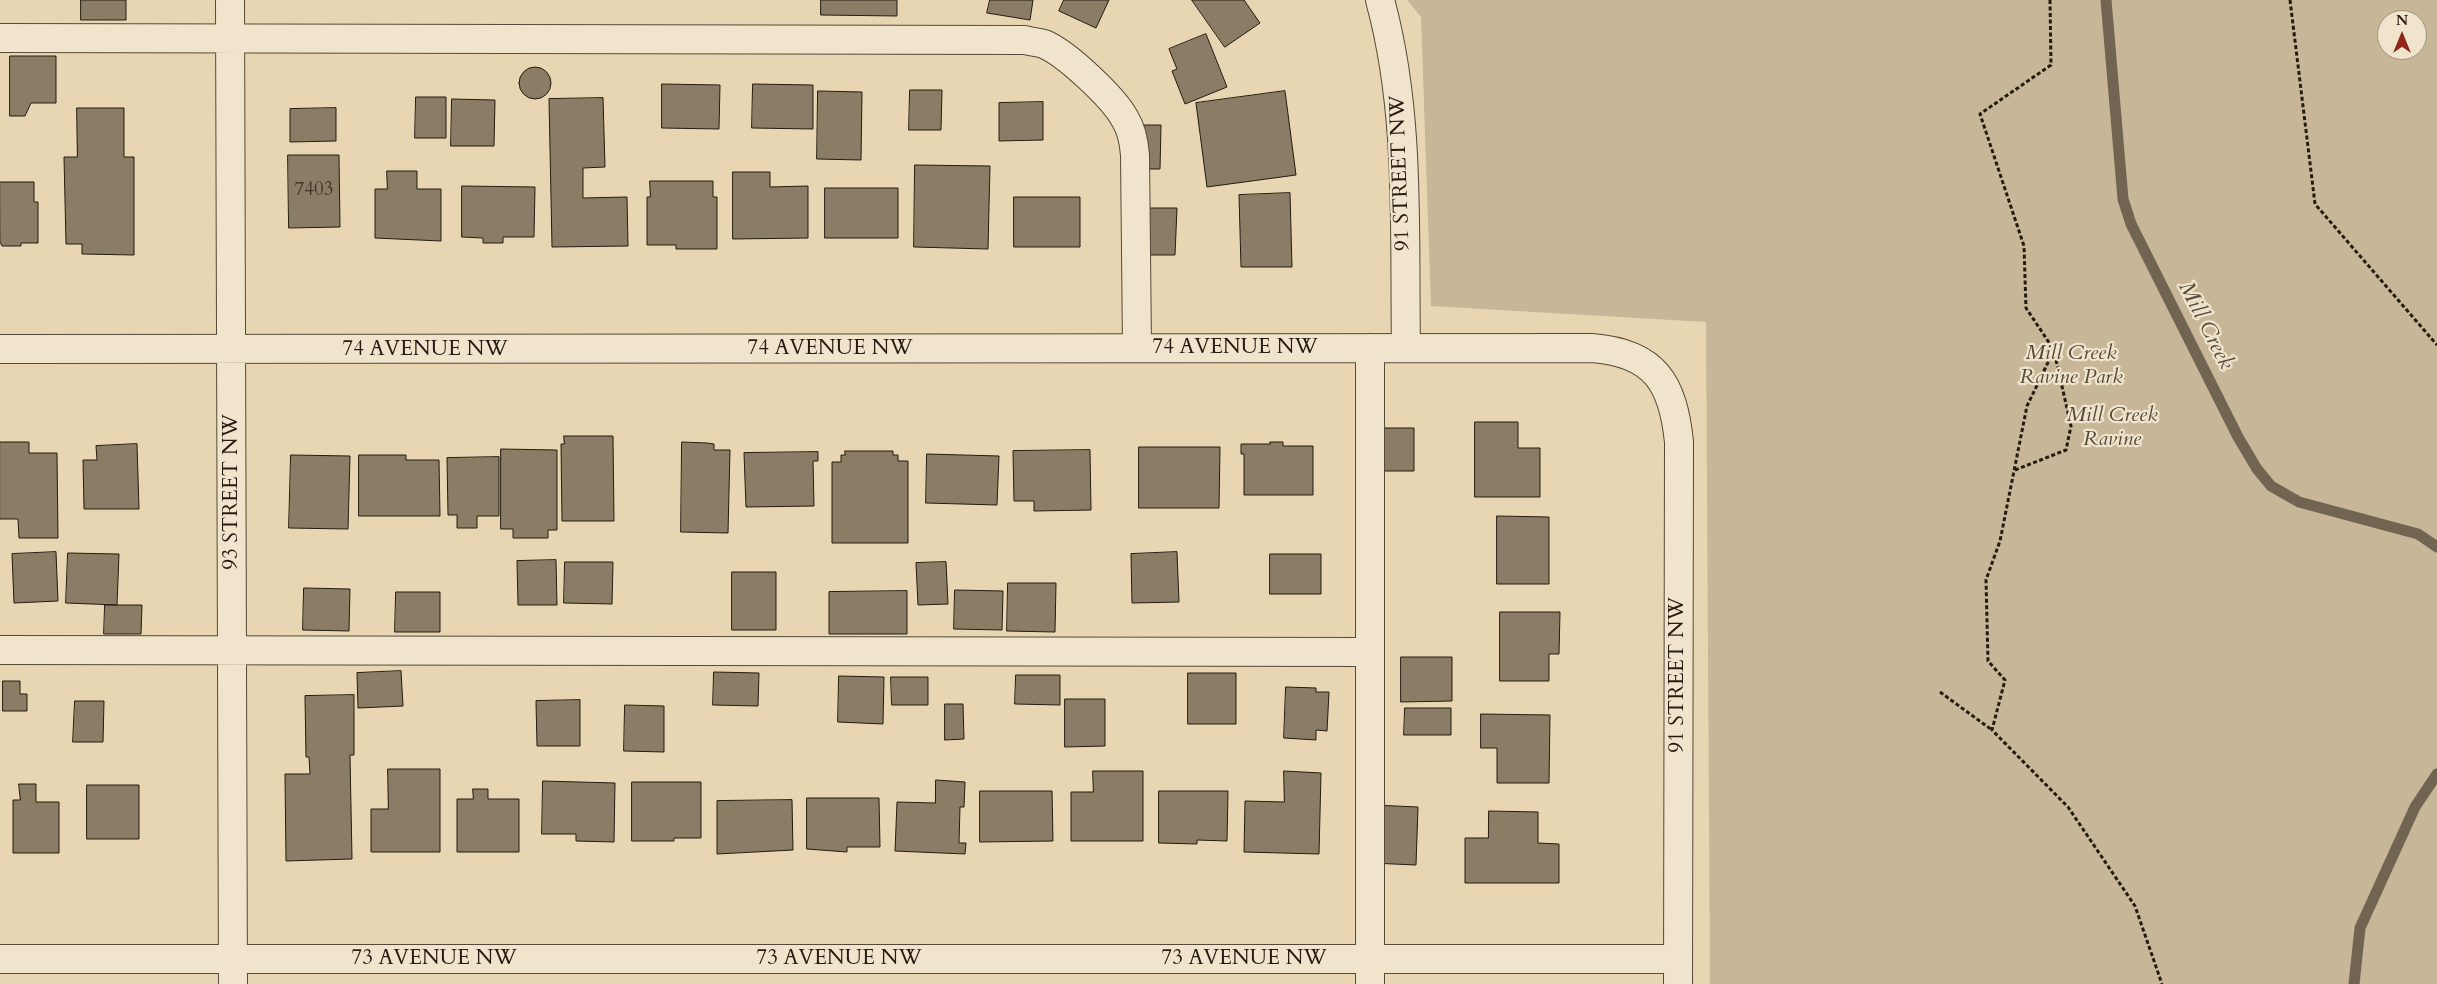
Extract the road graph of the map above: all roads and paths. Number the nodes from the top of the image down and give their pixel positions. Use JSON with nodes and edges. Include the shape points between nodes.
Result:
{"nodes":[{"id":1,"x":230,"y":0,"type":"edge"},
{"id":2,"x":1380,"y":0,"type":"edge"},
{"id":3,"x":2050,"y":0,"type":"edge"},
{"id":4,"x":2290,"y":0,"type":"edge"},
{"id":5,"x":0,"y":38,"type":"edge"},
{"id":6,"x":230,"y":38,"type":"junction"},
{"id":7,"x":2437,"y":345,"type":"edge"},
{"id":8,"x":1137,"y":348,"type":"junction"},
{"id":9,"x":1370,"y":348,"type":"junction"},
{"id":10,"x":1406,"y":348,"type":"junction"},
{"id":11,"x":0,"y":349,"type":"edge"},
{"id":12,"x":232,"y":350,"type":"junction"},
{"id":13,"x":2054,"y":350,"type":"junction"},
{"id":14,"x":1654,"y":372,"type":"joint"},
{"id":15,"x":2014,"y":470,"type":"junction"},
{"id":16,"x":0,"y":650,"type":"edge"},
{"id":17,"x":232,"y":650,"type":"junction"},
{"id":18,"x":1370,"y":652,"type":"junction"},
{"id":19,"x":1940,"y":692,"type":"dead end"},
{"id":20,"x":1992,"y":730,"type":"junction"},
{"id":21,"x":0,"y":959,"type":"edge"},
{"id":22,"x":233,"y":972,"type":"edge"},
{"id":23,"x":1370,"y":972,"type":"edge"},
{"id":24,"x":1678,"y":972,"type":"edge"},
{"id":25,"x":2162,"y":984,"type":"edge"}],
"edges":[{"from":1,"to":6,"type":"street","name":"93 STREET NW"},
{"from":2,"to":10,"type":"street","name":"91 STREET NW","via":[[1401,119]]},
{"from":3,"to":13,"type":"path","via":[[2051,65],[1980,114],[2024,246],[2026,308]]},
{"from":4,"to":7,"type":"path","via":[[2315,204]]},
{"from":5,"to":6,"type":"street"},
{"from":6,"to":8,"type":"street","via":[[1025,40],[1043,44],[1082,70],[1124,117],[1131,131],[1135,150]]},
{"from":6,"to":12,"type":"street","name":"93 STREET NW"},
{"from":8,"to":9,"type":"street","name":"74 AVENUE NW"},
{"from":8,"to":12,"type":"street","name":"74 AVENUE NW"},
{"from":9,"to":10,"type":"street","name":"74 AVENUE NW"},
{"from":9,"to":18,"type":"street"},
{"from":10,"to":14,"type":"street","name":"74 AVENUE NW","via":[[1609,350],[1629,354]]},
{"from":11,"to":12,"type":"street","name":"74 AVENUE NW"},
{"from":12,"to":17,"type":"street","name":"93 STREET NW"},
{"from":13,"to":15,"type":"path","via":[[2027,406]]},
{"from":13,"to":15,"type":"path","via":[[2071,426],[2066,450]]},
{"from":14,"to":24,"type":"street","name":"91 STREET NW","via":[[1673,404],[1679,442]]},
{"from":15,"to":20,"type":"path","via":[[2000,541],[1986,580],[1988,661],[2005,680]]},
{"from":16,"to":17,"type":"street"},
{"from":17,"to":18,"type":"street"},
{"from":17,"to":22,"type":"street","name":"93 STREET NW"},
{"from":18,"to":23,"type":"street"},
{"from":19,"to":20,"type":"path"},
{"from":20,"to":25,"type":"path","via":[[2068,807],[2135,906]]},
{"from":21,"to":22,"type":"street","name":"73 AVENUE NW"},
{"from":22,"to":23,"type":"street","name":"73 AVENUE NW"},
{"from":23,"to":24,"type":"street","name":"73 AVENUE NW"}]}
